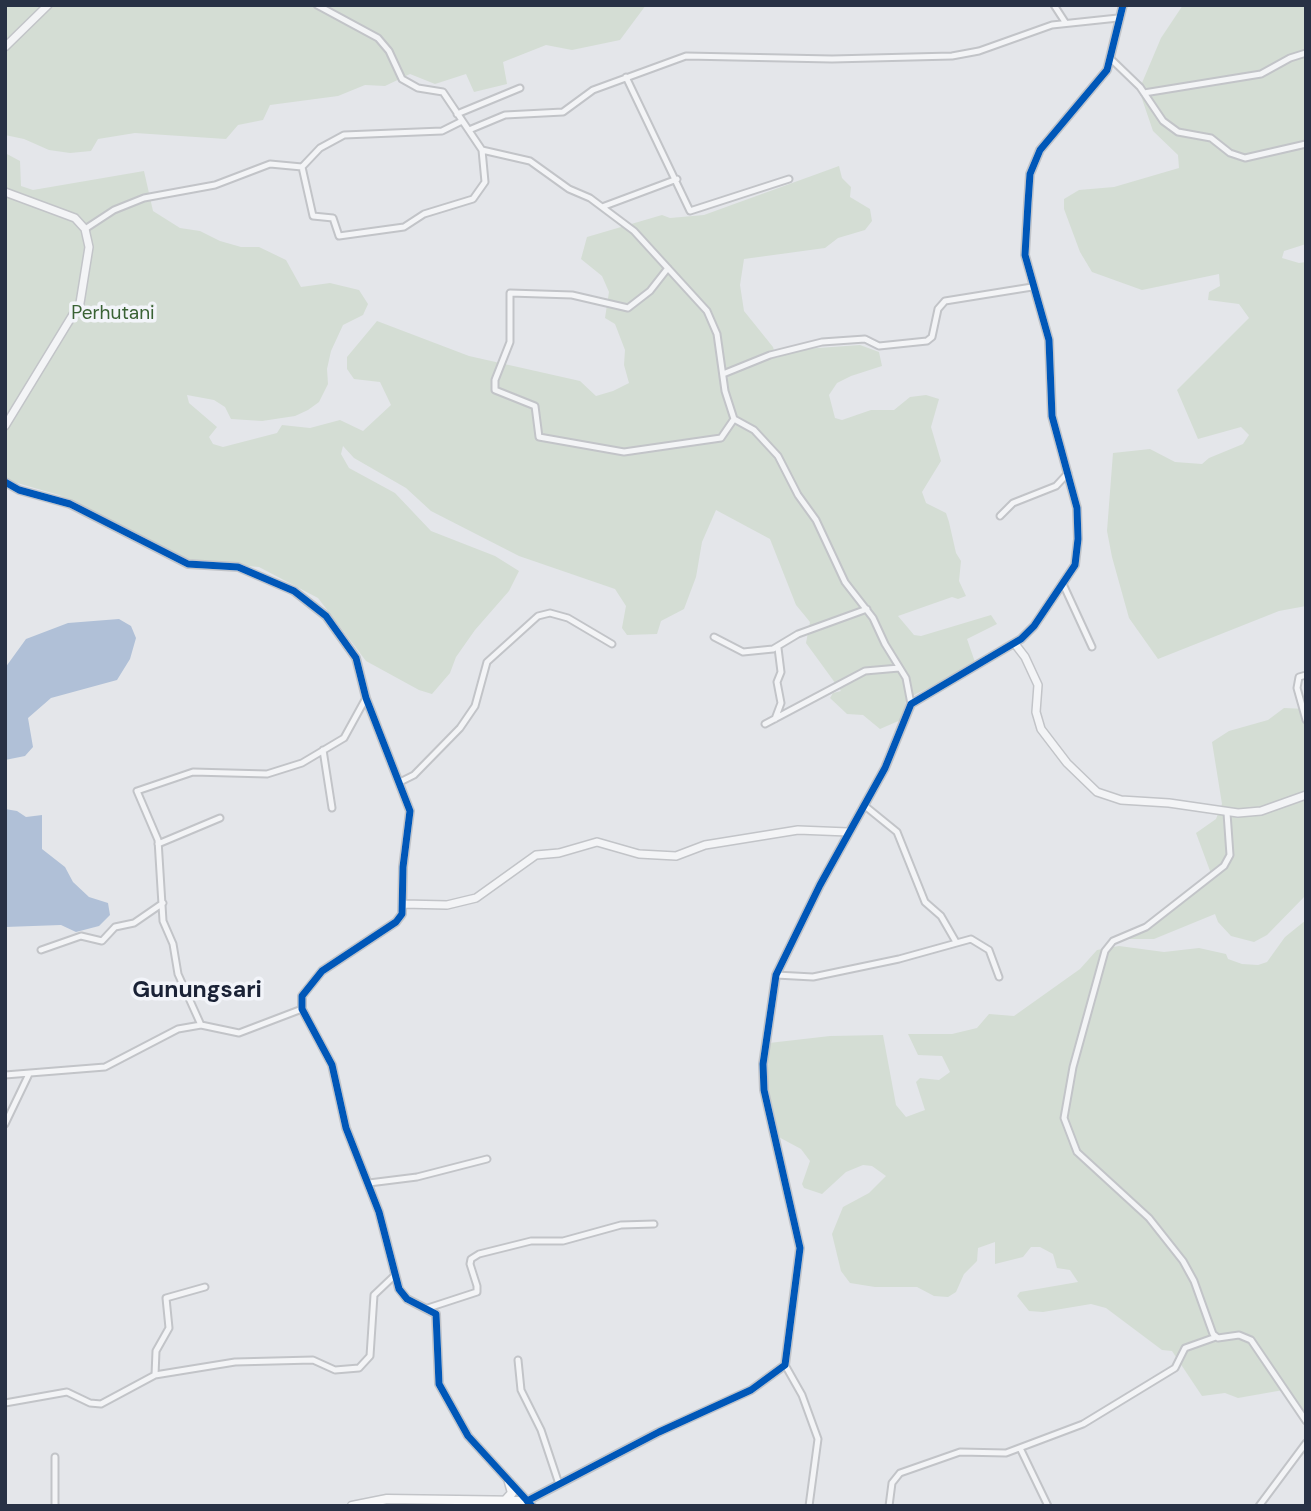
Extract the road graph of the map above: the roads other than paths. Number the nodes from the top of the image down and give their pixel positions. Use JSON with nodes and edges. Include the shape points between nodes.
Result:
{"nodes":[{"id":1,"x":48,"y":5,"type":"edge"},
{"id":2,"x":317,"y":5,"type":"edge"},
{"id":3,"x":1054,"y":5,"type":"edge"},
{"id":4,"x":1123,"y":5,"type":"edge"},
{"id":5,"x":1118,"y":18,"type":"junction"},
{"id":6,"x":1065,"y":22,"type":"junction"},
{"id":7,"x":5,"y":47,"type":"edge"},
{"id":8,"x":1306,"y":52,"type":"edge"},
{"id":9,"x":1111,"y":59,"type":"junction"},
{"id":10,"x":626,"y":76,"type":"junction"},
{"id":11,"x":520,"y":88,"type":"dead end"},
{"id":12,"x":1144,"y":93,"type":"junction"},
{"id":13,"x":457,"y":114,"type":"junction"},
{"id":14,"x":462,"y":121,"type":"junction"},
{"id":15,"x":469,"y":130,"type":"junction"},
{"id":16,"x":1306,"y":144,"type":"edge"},
{"id":17,"x":482,"y":150,"type":"junction"},
{"id":18,"x":302,"y":167,"type":"junction"},
{"id":19,"x":677,"y":179,"type":"junction"},
{"id":20,"x":789,"y":179,"type":"dead end"},
{"id":21,"x":5,"y":192,"type":"edge"},
{"id":22,"x":602,"y":207,"type":"junction"},
{"id":23,"x":85,"y":229,"type":"junction"},
{"id":24,"x":668,"y":268,"type":"junction"},
{"id":25,"x":1032,"y":287,"type":"junction"},
{"id":26,"x":723,"y":374,"type":"junction"},
{"id":27,"x":734,"y":419,"type":"junction"},
{"id":28,"x":5,"y":426,"type":"edge"},
{"id":29,"x":1068,"y":473,"type":"junction"},
{"id":30,"x":5,"y":482,"type":"edge"},
{"id":31,"x":1000,"y":516,"type":"dead end"},
{"id":32,"x":1063,"y":584,"type":"junction"},
{"id":33,"x":867,"y":609,"type":"junction"},
{"id":34,"x":714,"y":637,"type":"dead end"},
{"id":35,"x":612,"y":644,"type":"dead end"},
{"id":36,"x":1015,"y":644,"type":"junction"},
{"id":37,"x":1093,"y":647,"type":"dead end"},
{"id":38,"x":778,"y":648,"type":"junction"},
{"id":39,"x":899,"y":668,"type":"junction"},
{"id":40,"x":1306,"y":675,"type":"edge"},
{"id":41,"x":366,"y":698,"type":"junction"},
{"id":42,"x":914,"y":701,"type":"junction"},
{"id":43,"x":775,"y":719,"type":"junction"},
{"id":44,"x":1306,"y":720,"type":"edge"},
{"id":45,"x":765,"y":724,"type":"dead end"},
{"id":46,"x":323,"y":750,"type":"junction"},
{"id":47,"x":400,"y":782,"type":"junction"},
{"id":48,"x":1306,"y":795,"type":"edge"},
{"id":49,"x":865,"y":806,"type":"junction"},
{"id":50,"x":332,"y":808,"type":"dead end"},
{"id":51,"x":1227,"y":813,"type":"junction"},
{"id":52,"x":220,"y":818,"type":"dead end"},
{"id":53,"x":848,"y":832,"type":"junction"},
{"id":54,"x":158,"y":844,"type":"junction"},
{"id":55,"x":163,"y":903,"type":"junction"},
{"id":56,"x":402,"y":904,"type":"junction"},
{"id":57,"x":956,"y":942,"type":"junction"},
{"id":58,"x":41,"y":950,"type":"dead end"},
{"id":59,"x":776,"y":975,"type":"junction"},
{"id":60,"x":999,"y":976,"type":"dead end"},
{"id":61,"x":302,"y":1009,"type":"junction"},
{"id":62,"x":201,"y":1025,"type":"junction"},
{"id":63,"x":29,"y":1074,"type":"junction"},
{"id":64,"x":5,"y":1075,"type":"edge"},
{"id":65,"x":5,"y":1124,"type":"edge"},
{"id":66,"x":487,"y":1159,"type":"dead end"},
{"id":67,"x":369,"y":1183,"type":"junction"},
{"id":68,"x":654,"y":1224,"type":"dead end"},
{"id":69,"x":394,"y":1276,"type":"junction"},
{"id":70,"x":205,"y":1287,"type":"dead end"},
{"id":71,"x":428,"y":1308,"type":"junction"},
{"id":72,"x":1216,"y":1337,"type":"junction"},
{"id":73,"x":518,"y":1360,"type":"dead end"},
{"id":74,"x":785,"y":1365,"type":"junction"},
{"id":75,"x":155,"y":1375,"type":"junction"},
{"id":76,"x":5,"y":1404,"type":"edge"},
{"id":77,"x":1306,"y":1421,"type":"edge"},
{"id":78,"x":1306,"y":1444,"type":"edge"},
{"id":79,"x":1020,"y":1448,"type":"junction"},
{"id":80,"x":55,"y":1457,"type":"dead end"},
{"id":81,"x":509,"y":1482,"type":"junction"},
{"id":82,"x":559,"y":1484,"type":"junction"},
{"id":83,"x":411,"y":1503,"type":"edge"},
{"id":84,"x":503,"y":1503,"type":"junction"},
{"id":85,"x":529,"y":1503,"type":"edge"},
{"id":86,"x":55,"y":1506,"type":"edge"},
{"id":87,"x":352,"y":1506,"type":"edge"},
{"id":88,"x":809,"y":1506,"type":"edge"},
{"id":89,"x":889,"y":1506,"type":"edge"},
{"id":90,"x":1048,"y":1506,"type":"edge"},
{"id":91,"x":1259,"y":1506,"type":"edge"}],
"edges":[{"from":1,"to":7,"type":"street"},
{"from":2,"to":13,"type":"street","via":[[374,34],[389,51],[402,79],[443,93]]},
{"from":3,"to":6,"type":"street"},
{"from":4,"to":5,"type":"street"},
{"from":5,"to":6,"type":"street"},
{"from":5,"to":9,"type":"street"},
{"from":6,"to":10,"type":"street","via":[[967,54],[832,59],[698,55]]},
{"from":8,"to":12,"type":"street","via":[[1261,74]]},
{"from":9,"to":12,"type":"street"},
{"from":9,"to":25,"type":"street","via":[[1096,86],[1053,130],[1034,162],[1025,255]]},
{"from":10,"to":15,"type":"street","via":[[593,90],[563,112],[505,115]]},
{"from":10,"to":19,"type":"street"},
{"from":11,"to":13,"type":"street"},
{"from":12,"to":16,"type":"street","via":[[1172,128],[1211,138],[1238,158]]},
{"from":13,"to":14,"type":"street"},
{"from":14,"to":15,"type":"street"},
{"from":14,"to":18,"type":"street","via":[[442,131],[344,135],[320,148]]},
{"from":15,"to":17,"type":"street"},
{"from":17,"to":18,"type":"street","via":[[485,182],[473,199],[424,214],[404,228],[339,236],[333,218],[313,216]]},
{"from":17,"to":22,"type":"street","via":[[530,161]]},
{"from":18,"to":23,"type":"street","via":[[270,164],[215,185],[144,198]]},
{"from":19,"to":20,"type":"street","via":[[692,212]]},
{"from":19,"to":22,"type":"street"},
{"from":21,"to":23,"type":"street","via":[[75,218]]},
{"from":22,"to":24,"type":"street","via":[[643,239]]},
{"from":23,"to":28,"type":"street","via":[[89,247],[80,303]]},
{"from":24,"to":26,"type":"street","via":[[714,322]]},
{"from":24,"to":27,"type":"street","via":[[650,291],[628,308],[572,295],[510,292],[510,342],[495,390],[535,406],[539,437],[624,452],[721,438]]},
{"from":25,"to":26,"type":"street","via":[[945,301],[927,341],[879,346],[865,340],[822,342],[770,355]]},
{"from":25,"to":29,"type":"street","via":[[1049,340],[1052,416]]},
{"from":26,"to":27,"type":"street"},
{"from":27,"to":33,"type":"street","via":[[754,430],[778,456],[816,520],[845,582]]},
{"from":29,"to":31,"type":"street","via":[[1056,486],[1013,503]]},
{"from":29,"to":32,"type":"street","via":[[1077,508],[1078,539],[1075,565]]},
{"from":30,"to":41,"type":"street","via":[[19,491],[70,504],[180,561],[238,567],[306,598],[326,616],[356,658]]},
{"from":32,"to":36,"type":"street","via":[[1034,626]]},
{"from":32,"to":37,"type":"street"},
{"from":33,"to":38,"type":"street","via":[[798,634]]},
{"from":33,"to":39,"type":"street"},
{"from":34,"to":38,"type":"street","via":[[743,652]]},
{"from":35,"to":47,"type":"street","via":[[568,618],[550,613],[538,616],[487,662],[475,706],[460,728],[414,775]]},
{"from":36,"to":42,"type":"street"},
{"from":36,"to":51,"type":"street","via":[[1038,685],[1039,724],[1090,787],[1121,800]]},
{"from":38,"to":43,"type":"street","via":[[781,702]]},
{"from":39,"to":42,"type":"street"},
{"from":39,"to":43,"type":"street","via":[[865,671]]},
{"from":40,"to":44,"type":"street","via":[[1299,677],[1297,688]]},
{"from":41,"to":46,"type":"street","via":[[344,738]]},
{"from":41,"to":47,"type":"street"},
{"from":42,"to":49,"type":"street"},
{"from":43,"to":45,"type":"street"},
{"from":46,"to":50,"type":"street"},
{"from":46,"to":54,"type":"street","via":[[302,764],[276,772],[193,772],[139,789],[137,794]]},
{"from":47,"to":56,"type":"street","via":[[411,816]]},
{"from":48,"to":51,"type":"street","via":[[1261,811]]},
{"from":49,"to":53,"type":"street"},
{"from":49,"to":57,"type":"street","via":[[897,832],[925,902],[941,916]]},
{"from":51,"to":72,"type":"street","via":[[1230,855],[1224,866],[1146,927],[1113,941],[1105,951],[1064,1111],[1077,1152],[1149,1218],[1183,1261]]},
{"from":52,"to":54,"type":"street"},
{"from":53,"to":56,"type":"street","via":[[798,830],[705,845],[676,856],[639,853],[597,842],[536,855],[476,898],[447,905]]},
{"from":53,"to":59,"type":"street"},
{"from":54,"to":55,"type":"street"},
{"from":55,"to":58,"type":"street","via":[[134,923],[116,927],[102,941],[81,936]]},
{"from":55,"to":62,"type":"street","via":[[162,918],[178,974]]},
{"from":56,"to":61,"type":"street","via":[[396,922],[322,971],[305,990]]},
{"from":57,"to":59,"type":"street","via":[[813,977]]},
{"from":57,"to":60,"type":"street","via":[[973,940],[986,947]]},
{"from":59,"to":74,"type":"street","via":[[763,1065],[764,1090],[800,1248]]},
{"from":61,"to":62,"type":"street","via":[[239,1032]]},
{"from":61,"to":67,"type":"street","via":[[328,1053],[346,1128]]},
{"from":62,"to":63,"type":"street","via":[[164,1034],[113,1065]]},
{"from":63,"to":64,"type":"street"},
{"from":63,"to":65,"type":"street"},
{"from":66,"to":67,"type":"street","via":[[418,1177]]},
{"from":67,"to":69,"type":"street"},
{"from":68,"to":71,"type":"street","via":[[621,1225],[563,1241],[531,1241],[479,1254],[470,1264],[477,1292]]},
{"from":69,"to":71,"type":"street","via":[[403,1296]]},
{"from":69,"to":75,"type":"street","via":[[374,1294],[370,1356],[359,1368],[335,1370],[313,1360],[259,1361]]},
{"from":70,"to":75,"type":"street","via":[[166,1298],[169,1328],[156,1351]]},
{"from":71,"to":81,"type":"street","via":[[437,1318],[439,1384],[462,1427]]},
{"from":72,"to":77,"type":"street","via":[[1239,1335],[1251,1340]]},
{"from":72,"to":79,"type":"street","via":[[1185,1348],[1175,1368],[1087,1422]]},
{"from":73,"to":82,"type":"street","via":[[521,1390],[541,1430]]},
{"from":74,"to":82,"type":"street","via":[[751,1390]]},
{"from":74,"to":88,"type":"street","via":[[818,1439]]},
{"from":75,"to":76,"type":"street","via":[[101,1404],[67,1392]]},
{"from":78,"to":91,"type":"street"},
{"from":79,"to":89,"type":"street","via":[[1002,1453],[960,1452],[915,1466],[892,1483]]},
{"from":79,"to":90,"type":"street"},
{"from":80,"to":86,"type":"street"},
{"from":81,"to":84,"type":"main road","via":[[512,1493]]},
{"from":81,"to":85,"type":"street"},
{"from":82,"to":85,"type":"street"},
{"from":83,"to":84,"type":"main road"},
{"from":83,"to":87,"type":"main road","via":[[387,1499]]},
{"from":84,"to":85,"type":"main road"}]}
